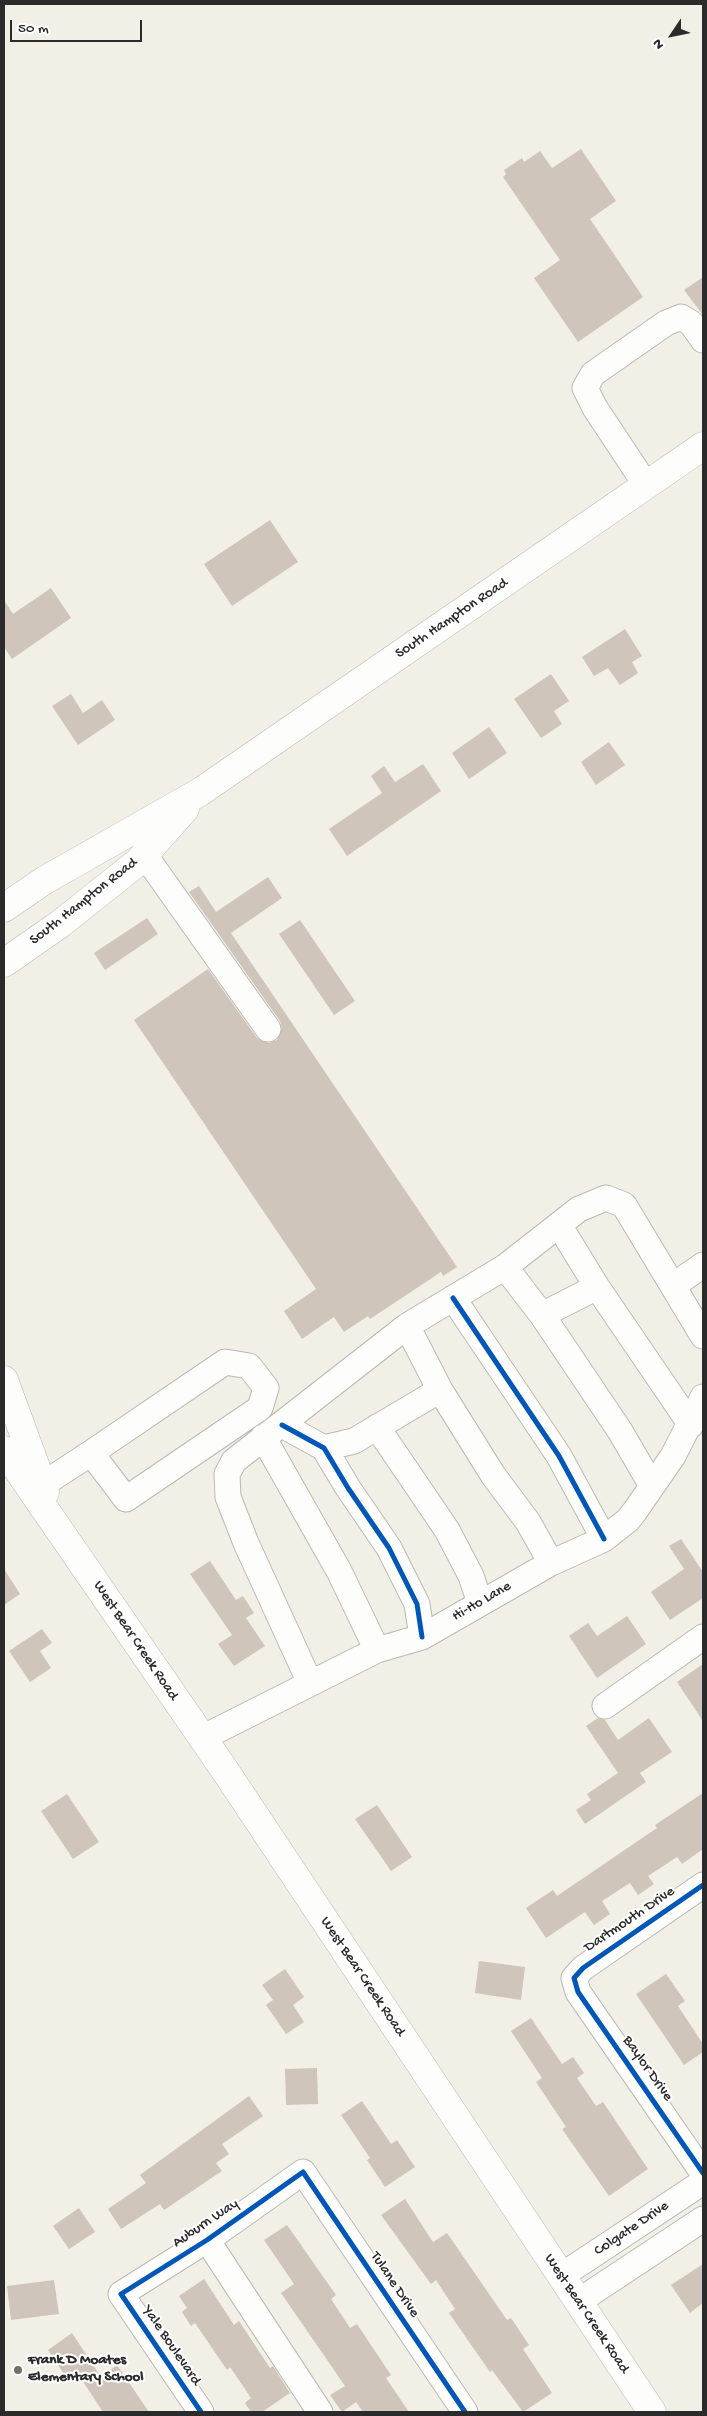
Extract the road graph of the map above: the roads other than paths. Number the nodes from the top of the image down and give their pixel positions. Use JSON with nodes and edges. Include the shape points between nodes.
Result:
{"nodes":[{"id":1,"x":703,"y":340,"type":"edge"},
{"id":2,"x":703,"y":446,"type":"edge"},
{"id":3,"x":646,"y":485,"type":"junction"},
{"id":4,"x":200,"y":792,"type":"junction"},
{"id":5,"x":144,"y":854,"type":"junction"},
{"id":6,"x":4,"y":908,"type":"edge"},
{"id":7,"x":4,"y":963,"type":"edge"},
{"id":8,"x":268,"y":1029,"type":"dead end"},
{"id":9,"x":559,"y":1226,"type":"junction"},
{"id":10,"x":703,"y":1265,"type":"edge"},
{"id":11,"x":505,"y":1267,"type":"junction"},
{"id":12,"x":674,"y":1285,"type":"junction"},
{"id":13,"x":597,"y":1287,"type":"junction"},
{"id":14,"x":453,"y":1298,"type":"junction"},
{"id":15,"x":542,"y":1315,"type":"junction"},
{"id":16,"x":407,"y":1326,"type":"junction"},
{"id":17,"x":703,"y":1336,"type":"edge"},
{"id":18,"x":4,"y":1380,"type":"edge"},
{"id":19,"x":440,"y":1390,"type":"junction"},
{"id":20,"x":703,"y":1397,"type":"edge"},
{"id":21,"x":691,"y":1425,"type":"junction"},
{"id":22,"x":377,"y":1426,"type":"junction"},
{"id":23,"x":272,"y":1431,"type":"junction"},
{"id":24,"x":324,"y":1448,"type":"junction"},
{"id":25,"x":4,"y":1450,"type":"edge"},
{"id":26,"x":91,"y":1453,"type":"junction"},
{"id":27,"x":42,"y":1485,"type":"junction"},
{"id":28,"x":652,"y":1486,"type":"junction"},
{"id":29,"x":604,"y":1539,"type":"junction"},
{"id":30,"x":68,"y":1544,"type":"junction"},
{"id":31,"x":551,"y":1563,"type":"junction"},
{"id":32,"x":480,"y":1604,"type":"junction"},
{"id":33,"x":422,"y":1637,"type":"junction"},
{"id":34,"x":703,"y":1638,"type":"edge"},
{"id":35,"x":377,"y":1650,"type":"junction"},
{"id":36,"x":310,"y":1683,"type":"junction"},
{"id":37,"x":605,"y":1706,"type":"dead end"},
{"id":38,"x":202,"y":1738,"type":"junction"},
{"id":39,"x":703,"y":1885,"type":"edge"},
{"id":40,"x":574,"y":1978,"type":"joint"},
{"id":41,"x":303,"y":2172,"type":"joint"},
{"id":42,"x":703,"y":2172,"type":"edge"},
{"id":43,"x":703,"y":2182,"type":"edge"},
{"id":44,"x":703,"y":2219,"type":"edge"},
{"id":45,"x":208,"y":2240,"type":"junction"},
{"id":46,"x":561,"y":2276,"type":"junction"},
{"id":47,"x":121,"y":2294,"type":"joint"},
{"id":48,"x":579,"y":2301,"type":"junction"},
{"id":49,"x":201,"y":2412,"type":"edge"},
{"id":50,"x":320,"y":2412,"type":"edge"},
{"id":51,"x":465,"y":2412,"type":"edge"},
{"id":52,"x":652,"y":2412,"type":"edge"}],
"edges":[{"from":1,"to":3,"type":"street","via":[[691,323],[681,317],[666,323],[593,374],[585,388]]},
{"from":2,"to":3,"type":"main road","name":"South Hampton Road"},
{"from":3,"to":4,"type":"main road","name":"South Hampton Road"},
{"from":4,"to":5,"type":"main road","name":"South Hampton Road"},
{"from":4,"to":6,"type":"main road","name":"South Hampton Road","via":[[45,880]]},
{"from":5,"to":7,"type":"main road","name":"South Hampton Road","via":[[60,924]]},
{"from":5,"to":8,"type":"street"},
{"from":9,"to":11,"type":"street"},
{"from":9,"to":12,"type":"street","via":[[579,1209],[606,1198],[624,1205]]},
{"from":9,"to":13,"type":"street"},
{"from":10,"to":12,"type":"street"},
{"from":11,"to":14,"type":"street"},
{"from":11,"to":15,"type":"street"},
{"from":12,"to":17,"type":"street"},
{"from":13,"to":15,"type":"street"},
{"from":13,"to":21,"type":"street"},
{"from":14,"to":16,"type":"street"},
{"from":14,"to":29,"type":"street","via":[[559,1456]]},
{"from":15,"to":28,"type":"street","via":[[620,1431]]},
{"from":16,"to":19,"type":"street"},
{"from":16,"to":23,"type":"street"},
{"from":18,"to":27,"type":"main road","name":"West Bear Creek Road"},
{"from":19,"to":22,"type":"street"},
{"from":19,"to":31,"type":"street","via":[[528,1522]]},
{"from":20,"to":21,"type":"street","name":"Hi-Ho Lane"},
{"from":21,"to":28,"type":"street","name":"Hi-Ho Lane"},
{"from":22,"to":24,"type":"street","via":[[354,1440]]},
{"from":22,"to":32,"type":"street","via":[[447,1530],[471,1576]]},
{"from":23,"to":24,"type":"street"},
{"from":23,"to":35,"type":"street"},
{"from":23,"to":36,"type":"street","via":[[234,1461],[227,1474],[228,1496]]},
{"from":24,"to":33,"type":"street","via":[[389,1548],[417,1604]]},
{"from":25,"to":30,"type":"main road","name":"West Bear Creek Road"},
{"from":26,"to":26,"type":"street","via":[[225,1362],[249,1366],[266,1388],[260,1408],[126,1499]]},
{"from":26,"to":27,"type":"street"},
{"from":27,"to":30,"type":"main road","name":"West Bear Creek Road"},
{"from":28,"to":29,"type":"street","name":"Hi-Ho Lane","via":[[628,1520]]},
{"from":29,"to":31,"type":"street","name":"Hi-Ho Lane"},
{"from":30,"to":38,"type":"main road","name":"West Bear Creek Road"},
{"from":31,"to":32,"type":"street","name":"Hi-Ho Lane"},
{"from":32,"to":33,"type":"street","name":"Hi-Ho Lane"},
{"from":33,"to":35,"type":"street","name":"Hi-Ho Lane"},
{"from":34,"to":37,"type":"street"},
{"from":35,"to":36,"type":"street","name":"Hi-Ho Lane"},
{"from":36,"to":38,"type":"street","name":"Hi-Ho Lane"},
{"from":38,"to":46,"type":"main road","name":"West Bear Creek Road"},
{"from":39,"to":40,"type":"street","name":"Dartmouth Drive","via":[[583,1968]]},
{"from":40,"to":42,"type":"street","name":"Baylor Drive","via":[[578,1992]]},
{"from":41,"to":45,"type":"street","name":"Auburn Way"},
{"from":41,"to":51,"type":"street","name":"Tulane Drive"},
{"from":43,"to":46,"type":"street","name":"Colgate Drive"},
{"from":44,"to":48,"type":"street","name":"Colgate Drive"},
{"from":45,"to":47,"type":"street","name":"Auburn Way"},
{"from":45,"to":50,"type":"street"},
{"from":46,"to":48,"type":"main road","name":"West Bear Creek Road"},
{"from":47,"to":49,"type":"street","name":"Yale Boulevard"},
{"from":48,"to":52,"type":"main road","name":"West Bear Creek Road"}]}
